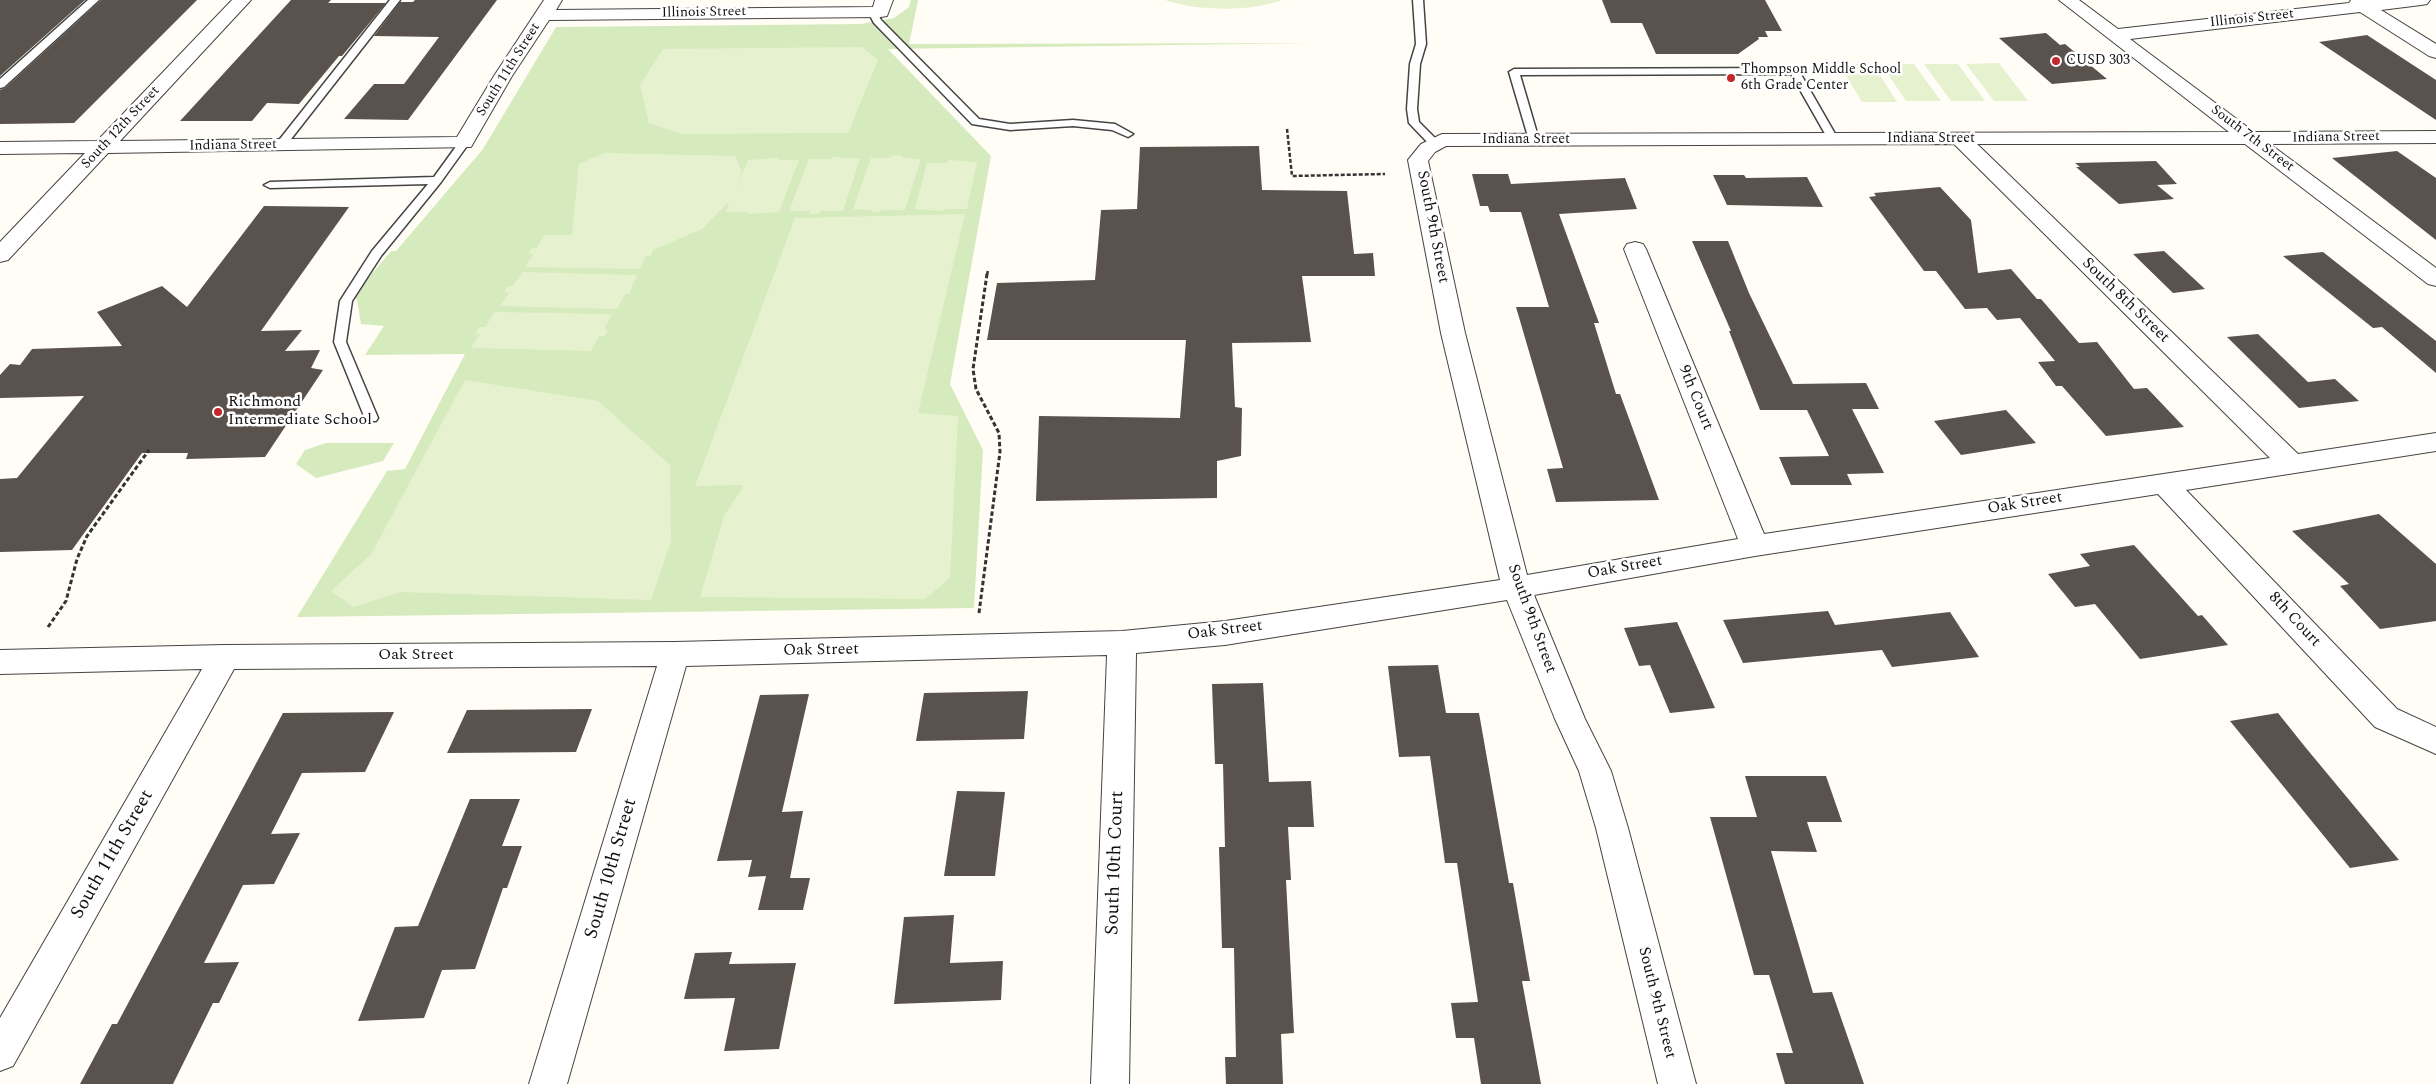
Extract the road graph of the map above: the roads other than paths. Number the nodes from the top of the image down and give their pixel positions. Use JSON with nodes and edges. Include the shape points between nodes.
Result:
{"nodes":[{"id":1,"x":94,"y":0,"type":"edge"},
{"id":2,"x":242,"y":0,"type":"edge"},
{"id":3,"x":395,"y":0,"type":"edge"},
{"id":4,"x":1418,"y":0,"type":"edge"},
{"id":5,"x":2068,"y":0,"type":"edge"},
{"id":6,"x":2421,"y":0,"type":"edge"},
{"id":7,"x":2358,"y":3,"type":"edge"},
{"id":8,"x":548,"y":8,"type":"edge"},
{"id":9,"x":874,"y":8,"type":"edge"},
{"id":10,"x":2114,"y":35,"type":"junction"},
{"id":11,"x":2436,"y":52,"type":"edge"},
{"id":12,"x":0,"y":85,"type":"edge"},
{"id":13,"x":1128,"y":134,"type":"dead end"},
{"id":14,"x":2436,"y":137,"type":"edge"},
{"id":15,"x":1833,"y":139,"type":"junction"},
{"id":16,"x":1960,"y":139,"type":"junction"},
{"id":17,"x":2253,"y":139,"type":"junction"},
{"id":18,"x":1534,"y":140,"type":"junction"},
{"id":19,"x":464,"y":142,"type":"junction"},
{"id":20,"x":280,"y":146,"type":"junction"},
{"id":21,"x":1432,"y":146,"type":"junction"},
{"id":22,"x":0,"y":148,"type":"edge"},
{"id":23,"x":102,"y":148,"type":"junction"},
{"id":24,"x":437,"y":180,"type":"junction"},
{"id":25,"x":270,"y":185,"type":"dead end"},
{"id":26,"x":1635,"y":249,"type":"dead end"},
{"id":27,"x":0,"y":255,"type":"edge"},
{"id":28,"x":2436,"y":279,"type":"edge"},
{"id":29,"x":371,"y":418,"type":"dead end"},
{"id":30,"x":2436,"y":442,"type":"edge"},
{"id":31,"x":2291,"y":463,"type":"junction"},
{"id":32,"x":2163,"y":482,"type":"junction"},
{"id":33,"x":1755,"y":546,"type":"junction"},
{"id":34,"x":1516,"y":587,"type":"junction"},
{"id":35,"x":1122,"y":643,"type":"junction"},
{"id":36,"x":675,"y":654,"type":"junction"},
{"id":37,"x":225,"y":657,"type":"junction"},
{"id":38,"x":0,"y":662,"type":"edge"},
{"id":39,"x":2436,"y":741,"type":"edge"},
{"id":40,"x":0,"y":1052,"type":"edge"},
{"id":41,"x":548,"y":1084,"type":"edge"},
{"id":42,"x":1110,"y":1084,"type":"edge"},
{"id":43,"x":1677,"y":1084,"type":"edge"}],
"edges":[{"from":1,"to":12,"type":"lane"},
{"from":2,"to":23,"type":"street","name":"South 12th Street"},
{"from":3,"to":20,"type":"lane"},
{"from":4,"to":21,"type":"lane","via":[[1421,44],[1415,64],[1412,109],[1414,123]]},
{"from":5,"to":10,"type":"street","name":"South 7th Street"},
{"from":6,"to":7,"type":"street","name":"Illinois Street"},
{"from":7,"to":10,"type":"street","name":"Illinois Street"},
{"from":7,"to":11,"type":"street"},
{"from":8,"to":9,"type":"street","name":"Illinois Street"},
{"from":8,"to":19,"type":"street","name":"South 11th Street"},
{"from":9,"to":13,"type":"lane","via":[[877,21],[976,122],[1010,127],[1073,123],[1115,128]]},
{"from":10,"to":17,"type":"street","name":"South 7th Street"},
{"from":14,"to":17,"type":"street","name":"Indiana Street"},
{"from":15,"to":16,"type":"street","name":"Indiana Street"},
{"from":15,"to":18,"type":"street","name":"Indiana Street"},
{"from":15,"to":18,"type":"lane","via":[[1794,71],[1514,72]]},
{"from":16,"to":17,"type":"street","name":"Indiana Street"},
{"from":16,"to":31,"type":"street","name":"South 8th Street"},
{"from":17,"to":28,"type":"street","name":"South 7th Street"},
{"from":18,"to":21,"type":"street","name":"Indiana Street","via":[[1442,140]]},
{"from":19,"to":20,"type":"street","name":"Indiana Street"},
{"from":19,"to":24,"type":"lane"},
{"from":20,"to":23,"type":"street","name":"Indiana Street"},
{"from":21,"to":34,"type":"street","name":"South 9th Street","via":[[1418,160],[1452,333]]},
{"from":22,"to":23,"type":"street","name":"Indiana Street"},
{"from":23,"to":27,"type":"street","name":"South 12th Street"},
{"from":24,"to":25,"type":"lane"},
{"from":24,"to":29,"type":"lane","via":[[376,254],[346,301],[340,342]]},
{"from":26,"to":33,"type":"street","name":"9th Court"},
{"from":30,"to":31,"type":"street","name":"Oak Street"},
{"from":31,"to":32,"type":"street","name":"Oak Street"},
{"from":32,"to":33,"type":"street","name":"Oak Street"},
{"from":32,"to":39,"type":"street","name":"8th Court","via":[[2386,718]]},
{"from":33,"to":34,"type":"street","name":"Oak Street"},
{"from":34,"to":35,"type":"street","name":"Oak Street","via":[[1225,633]]},
{"from":34,"to":43,"type":"street","name":"South 9th Street","via":[[1594,771],[1612,828]]},
{"from":35,"to":36,"type":"street","name":"Oak Street"},
{"from":35,"to":42,"type":"street","name":"South 10th Court"},
{"from":36,"to":37,"type":"street","name":"Oak Street"},
{"from":36,"to":41,"type":"street","name":"South 10th Street"},
{"from":37,"to":38,"type":"street","name":"Oak Street"},
{"from":37,"to":40,"type":"street","name":"South 11th Street"}]}
